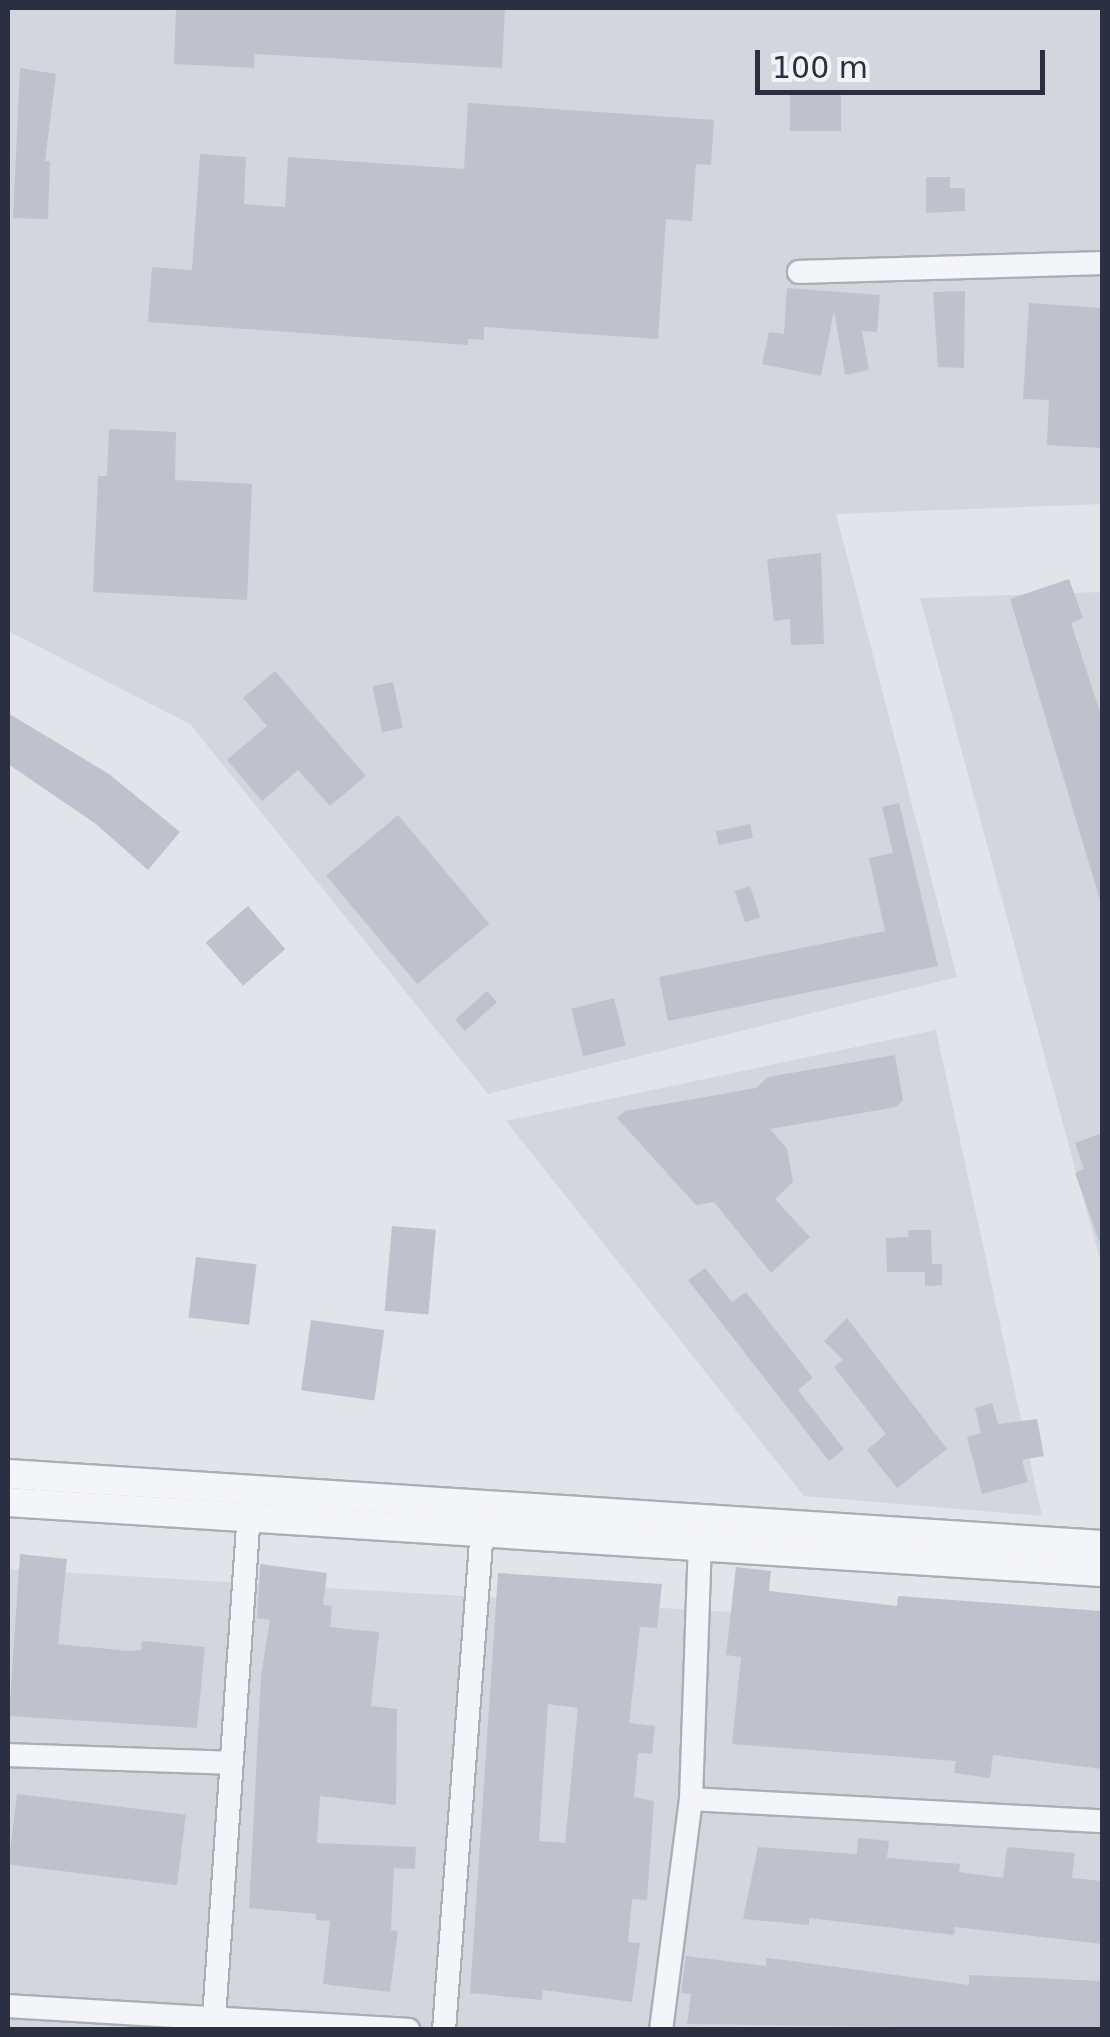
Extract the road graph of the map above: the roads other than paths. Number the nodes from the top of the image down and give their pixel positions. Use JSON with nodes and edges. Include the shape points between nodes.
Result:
{"nodes":[{"id":1,"x":1102,"y":263,"type":"edge"},
{"id":2,"x":798,"y":272,"type":"dead end"},
{"id":3,"x":8,"y":1474,"type":"edge"},
{"id":4,"x":8,"y":1502,"type":"edge"},
{"id":5,"x":250,"y":1513,"type":"junction"},
{"id":6,"x":482,"y":1529,"type":"junction"},
{"id":7,"x":700,"y":1544,"type":"junction"},
{"id":8,"x":1102,"y":1546,"type":"edge"},
{"id":9,"x":1102,"y":1572,"type":"edge"},
{"id":10,"x":8,"y":1755,"type":"edge"},
{"id":11,"x":232,"y":1763,"type":"junction"},
{"id":12,"x":690,"y":1799,"type":"junction"},
{"id":13,"x":1102,"y":1821,"type":"edge"},
{"id":14,"x":8,"y":2006,"type":"edge"},
{"id":15,"x":214,"y":2018,"type":"junction"},
{"id":16,"x":408,"y":2030,"type":"edge"},
{"id":17,"x":444,"y":2030,"type":"edge"},
{"id":18,"x":661,"y":2030,"type":"edge"}],
"edges":[{"from":1,"to":2,"type":"street"},
{"from":3,"to":8,"type":"street"},
{"from":4,"to":5,"type":"street"},
{"from":5,"to":6,"type":"street"},
{"from":5,"to":11,"type":"street"},
{"from":6,"to":7,"type":"street"},
{"from":6,"to":17,"type":"street"},
{"from":7,"to":9,"type":"street"},
{"from":7,"to":12,"type":"street"},
{"from":10,"to":11,"type":"street"},
{"from":11,"to":15,"type":"street"},
{"from":12,"to":13,"type":"street"},
{"from":12,"to":18,"type":"street"},
{"from":14,"to":15,"type":"street"},
{"from":15,"to":16,"type":"street"}]}
